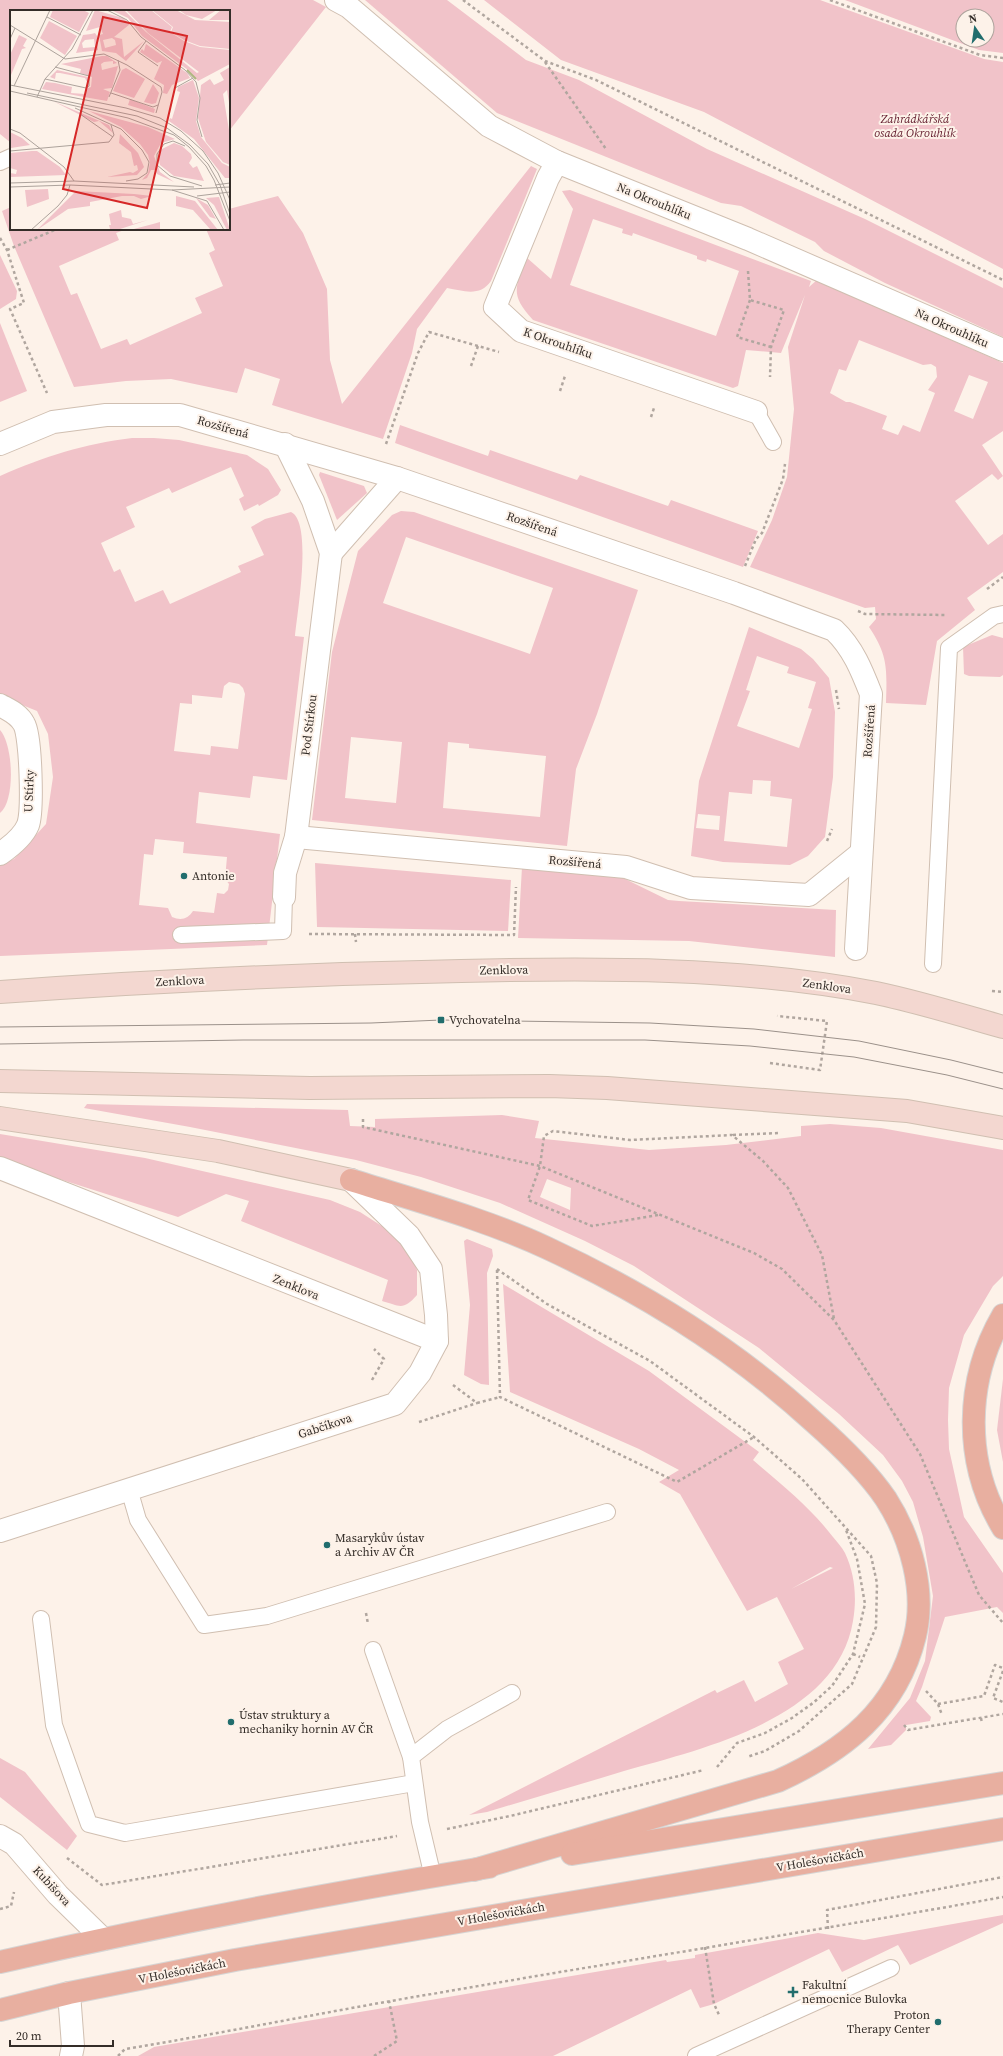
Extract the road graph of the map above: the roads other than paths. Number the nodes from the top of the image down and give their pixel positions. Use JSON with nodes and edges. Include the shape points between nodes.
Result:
{"nodes":[{"id":1,"x":336,"y":0,"type":"edge"},
{"id":2,"x":10,"y":157,"type":"edge"},
{"id":3,"x":0,"y":162,"type":"edge"},
{"id":4,"x":557,"y":162,"type":"junction"},
{"id":5,"x":1003,"y":350,"type":"edge"},
{"id":6,"x":756,"y":412,"type":"joint"},
{"id":7,"x":773,"y":442,"type":"road end"},
{"id":8,"x":0,"y":444,"type":"edge"},
{"id":9,"x":285,"y":444,"type":"junction"},
{"id":10,"x":397,"y":478,"type":"junction"},
{"id":11,"x":331,"y":553,"type":"junction"},
{"id":12,"x":1003,"y":614,"type":"edge"},
{"id":13,"x":0,"y":705,"type":"edge"},
{"id":14,"x":296,"y":837,"type":"junction"},
{"id":15,"x":861,"y":853,"type":"junction"},
{"id":16,"x":0,"y":854,"type":"edge"},
{"id":17,"x":284,"y":897,"type":"joint"},
{"id":18,"x":181,"y":934,"type":"dead end"},
{"id":19,"x":856,"y":949,"type":"dead end"},
{"id":20,"x":933,"y":964,"type":"dead end"},
{"id":21,"x":30,"y":990,"type":"junction"},
{"id":22,"x":0,"y":992,"type":"edge"},
{"id":23,"x":0,"y":996,"type":"edge"},
{"id":24,"x":1003,"y":1027,"type":"edge"},
{"id":25,"x":0,"y":1082,"type":"edge"},
{"id":26,"x":0,"y":1118,"type":"edge"},
{"id":27,"x":1003,"y":1128,"type":"edge"},
{"id":28,"x":0,"y":1168,"type":"edge"},
{"id":29,"x":351,"y":1180,"type":"junction"},
{"id":30,"x":1003,"y":1315,"type":"edge"},
{"id":31,"x":436,"y":1341,"type":"junction"},
{"id":32,"x":129,"y":1489,"type":"junction"},
{"id":33,"x":607,"y":1512,"type":"dead end"},
{"id":34,"x":1003,"y":1528,"type":"edge"},
{"id":35,"x":0,"y":1530,"type":"edge"},
{"id":36,"x":41,"y":1619,"type":"dead end"},
{"id":37,"x":373,"y":1650,"type":"dead end"},
{"id":38,"x":512,"y":1693,"type":"dead end"},
{"id":39,"x":411,"y":1757,"type":"junction"},
{"id":40,"x":414,"y":1783,"type":"junction"},
{"id":41,"x":1003,"y":1783,"type":"edge"},
{"id":42,"x":1003,"y":1829,"type":"edge"},
{"id":43,"x":0,"y":1836,"type":"edge"},
{"id":44,"x":474,"y":1870,"type":"junction"},
{"id":45,"x":434,"y":1877,"type":"junction"},
{"id":46,"x":103,"y":1939,"type":"junction"},
{"id":47,"x":0,"y":1962,"type":"edge"},
{"id":48,"x":891,"y":1968,"type":"dead end"},
{"id":49,"x":69,"y":1993,"type":"junction"},
{"id":50,"x":0,"y":2010,"type":"edge"},
{"id":51,"x":71,"y":2056,"type":"edge"},
{"id":52,"x":696,"y":2056,"type":"edge"}],
"edges":[{"from":1,"to":4,"type":"street","name":"Na Okrouhlíku","via":[[349,7],[489,126]]},
{"from":2,"to":3,"type":"lane"},
{"from":4,"to":5,"type":"street","name":"Na Okrouhlíku","via":[[748,239]]},
{"from":4,"to":6,"type":"street","name":"K Okrouhlíku","via":[[495,307],[520,331]]},
{"from":6,"to":7,"type":"lane"},
{"from":8,"to":9,"type":"street","name":"Rozšířená","via":[[53,422],[106,415],[180,415]]},
{"from":9,"to":10,"type":"street","name":"Rozšířená"},
{"from":9,"to":11,"type":"street","name":"Pod Stírkou","via":[[314,501]]},
{"from":10,"to":11,"type":"street"},
{"from":10,"to":15,"type":"street","name":"Rozšířená","via":[[734,593],[834,630],[844,640],[860,665],[871,694]]},
{"from":11,"to":14,"type":"street","name":"Pod Stírkou"},
{"from":12,"to":20,"type":"lane","via":[[994,616],[949,648]]},
{"from":13,"to":16,"type":"street","name":"U Stírky","via":[[14,712],[25,724],[32,780],[28,825],[12,846]]},
{"from":14,"to":15,"type":"street","name":"Rozšířená","via":[[626,867],[691,888],[809,895]]},
{"from":14,"to":17,"type":"street","name":"Pod Stírkou","via":[[285,873]]},
{"from":15,"to":19,"type":"street","name":"Rozšířená"},
{"from":17,"to":18,"type":"lane","via":[[283,931]]},
{"from":21,"to":22,"type":"main road","name":"Zenklova"},
{"from":21,"to":23,"type":"lane"},
{"from":21,"to":24,"type":"main road","name":"Zenklova","via":[[359,973],[619,970],[716,974],[832,986],[875,993]]},
{"from":25,"to":27,"type":"main road","via":[[310,1088],[607,1088],[907,1111]]},
{"from":26,"to":29,"type":"main road","via":[[218,1151]]},
{"from":28,"to":31,"type":"street","name":"Zenklova"},
{"from":29,"to":31,"type":"street","name":"Gabčíkova","via":[[409,1236],[431,1269]]},
{"from":29,"to":44,"type":"main road","via":[[495,1226],[546,1247],[661,1309],[724,1350],[798,1408],[870,1478],[900,1525],[916,1576],[919,1603],[917,1629],[904,1672],[883,1706],[859,1731],[831,1753],[806,1769],[778,1781]]},
{"from":30,"to":34,"type":"main road","via":[[992,1334],[982,1362],[975,1390],[973,1419],[975,1449],[988,1499]]},
{"from":31,"to":32,"type":"street","name":"Gabčíkova","via":[[420,1373],[395,1404]]},
{"from":32,"to":33,"type":"lane","via":[[138,1520],[204,1625],[267,1616]]},
{"from":32,"to":35,"type":"street","name":"Gabčíkova"},
{"from":36,"to":40,"type":"lane","via":[[54,1725],[89,1824],[125,1833]]},
{"from":37,"to":39,"type":"lane"},
{"from":38,"to":39,"type":"lane","via":[[447,1729]]},
{"from":39,"to":40,"type":"lane"},
{"from":40,"to":45,"type":"lane","via":[[422,1832]]},
{"from":41,"to":44,"type":"main road"},
{"from":42,"to":49,"type":"main road","name":"V Holešovičkách","via":[[243,1959]]},
{"from":43,"to":46,"type":"street","name":"Kubišova","via":[[14,1844],[58,1895]]},
{"from":44,"to":45,"type":"main road"},
{"from":45,"to":46,"type":"main road","via":[[257,1907]]},
{"from":46,"to":47,"type":"main road"},
{"from":48,"to":52,"type":"lane"},
{"from":49,"to":50,"type":"main road","name":"V Holešovičkách"},
{"from":49,"to":51,"type":"street"}]}
